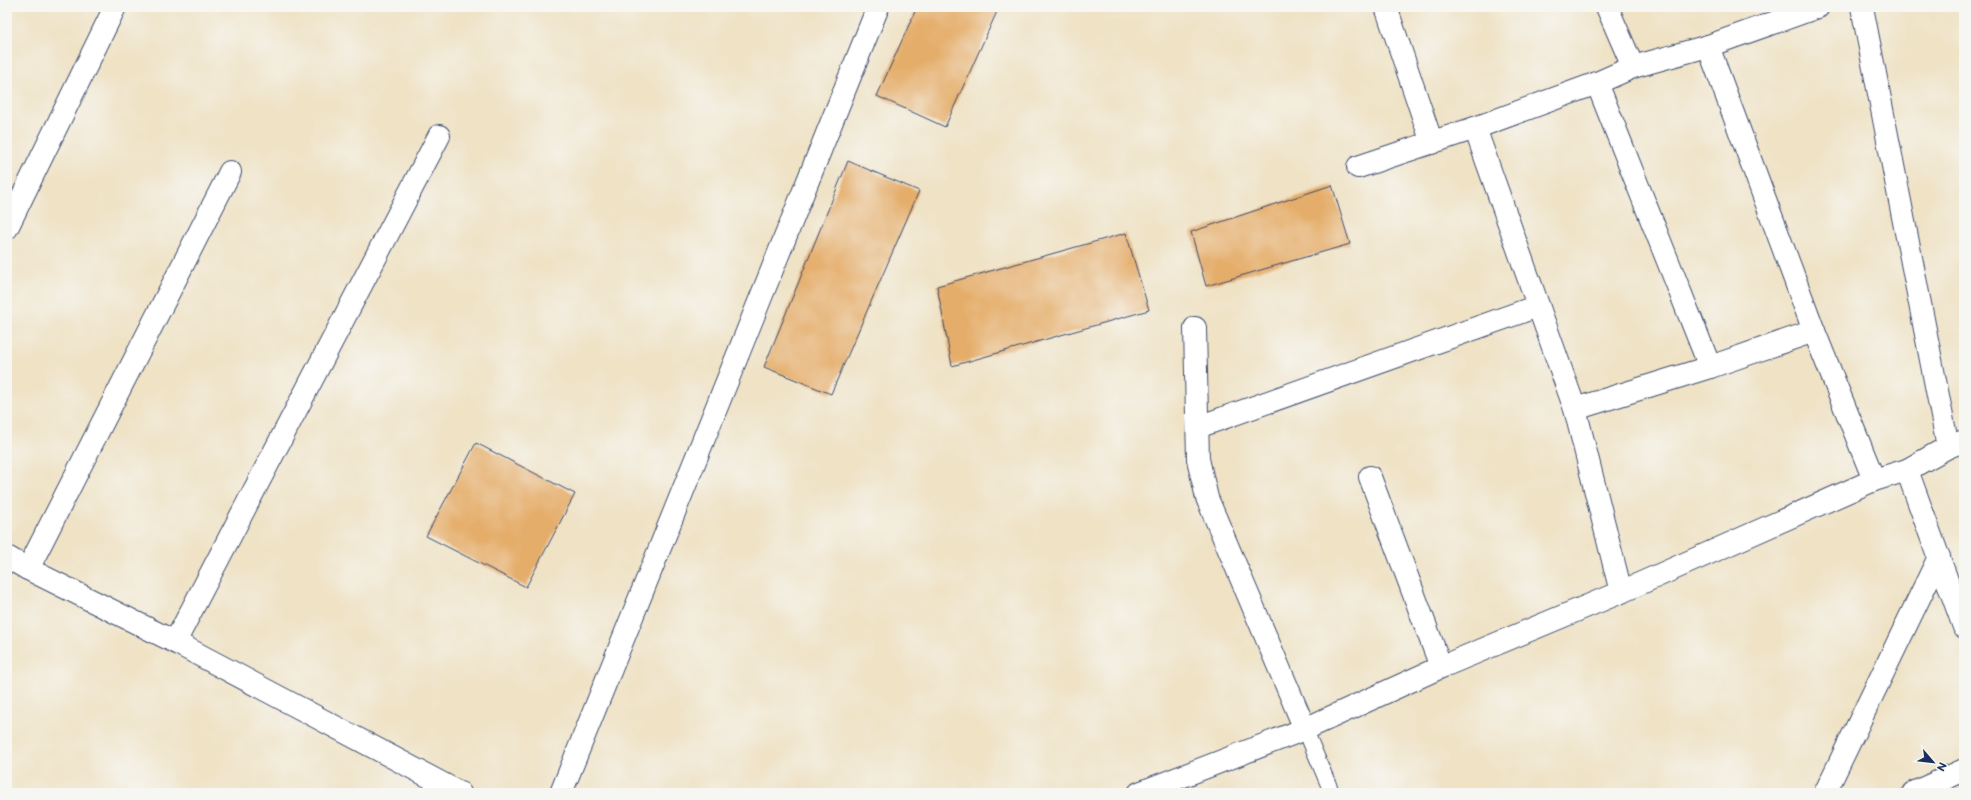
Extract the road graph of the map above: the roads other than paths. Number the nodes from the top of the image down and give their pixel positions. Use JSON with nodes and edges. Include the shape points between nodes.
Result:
{"nodes":[{"id":1,"x":115,"y":7,"type":"edge"},
{"id":2,"x":878,"y":7,"type":"edge"},
{"id":3,"x":1386,"y":7,"type":"edge"},
{"id":4,"x":1607,"y":7,"type":"edge"},
{"id":5,"x":1818,"y":7,"type":"edge"},
{"id":6,"x":1862,"y":7,"type":"edge"},
{"id":7,"x":1708,"y":46,"type":"junction"},
{"id":8,"x":1633,"y":67,"type":"junction"},
{"id":9,"x":1597,"y":83,"type":"junction"},
{"id":10,"x":1475,"y":128,"type":"junction"},
{"id":11,"x":439,"y":136,"type":"dead end"},
{"id":12,"x":1432,"y":143,"type":"junction"},
{"id":13,"x":1358,"y":167,"type":"dead end"},
{"id":14,"x":230,"y":172,"type":"dead end"},
{"id":15,"x":7,"y":228,"type":"edge"},
{"id":16,"x":1538,"y":306,"type":"junction"},
{"id":17,"x":1195,"y":328,"type":"dead end"},
{"id":18,"x":1814,"y":331,"type":"junction"},
{"id":19,"x":1710,"y":367,"type":"junction"},
{"id":20,"x":1575,"y":409,"type":"junction"},
{"id":21,"x":1198,"y":427,"type":"junction"},
{"id":22,"x":1956,"y":444,"type":"edge"},
{"id":23,"x":1907,"y":470,"type":"junction"},
{"id":24,"x":1370,"y":478,"type":"dead end"},
{"id":25,"x":1874,"y":480,"type":"junction"},
{"id":26,"x":7,"y":557,"type":"edge"},
{"id":27,"x":1939,"y":557,"type":"junction"},
{"id":28,"x":28,"y":569,"type":"junction"},
{"id":29,"x":1956,"y":580,"type":"edge"},
{"id":30,"x":1621,"y":592,"type":"junction"},
{"id":31,"x":1964,"y":627,"type":"edge"},
{"id":32,"x":175,"y":642,"type":"junction"},
{"id":33,"x":1441,"y":667,"type":"junction"},
{"id":34,"x":1305,"y":729,"type":"junction"},
{"id":35,"x":1964,"y":770,"type":"edge"},
{"id":36,"x":460,"y":793,"type":"edge"},
{"id":37,"x":561,"y":793,"type":"edge"},
{"id":38,"x":1139,"y":793,"type":"edge"},
{"id":39,"x":1332,"y":793,"type":"edge"},
{"id":40,"x":1825,"y":793,"type":"edge"},
{"id":41,"x":1913,"y":793,"type":"edge"}],
"edges":[{"from":1,"to":15,"type":"street"},
{"from":2,"to":37,"type":"street"},
{"from":3,"to":12,"type":"street"},
{"from":4,"to":8,"type":"street"},
{"from":5,"to":7,"type":"street"},
{"from":6,"to":22,"type":"street"},
{"from":7,"to":8,"type":"street"},
{"from":7,"to":18,"type":"street"},
{"from":8,"to":9,"type":"street"},
{"from":9,"to":10,"type":"street"},
{"from":9,"to":19,"type":"street"},
{"from":10,"to":12,"type":"street"},
{"from":10,"to":16,"type":"street"},
{"from":11,"to":32,"type":"street"},
{"from":12,"to":13,"type":"street"},
{"from":14,"to":28,"type":"street"},
{"from":16,"to":20,"type":"street"},
{"from":16,"to":21,"type":"street"},
{"from":17,"to":21,"type":"street"},
{"from":18,"to":19,"type":"street"},
{"from":18,"to":25,"type":"street"},
{"from":19,"to":20,"type":"street"},
{"from":20,"to":30,"type":"street"},
{"from":21,"to":34,"type":"street","via":[[1198,459],[1207,498]]},
{"from":22,"to":23,"type":"street"},
{"from":23,"to":25,"type":"street"},
{"from":23,"to":27,"type":"street"},
{"from":24,"to":33,"type":"street"},
{"from":25,"to":30,"type":"street"},
{"from":26,"to":28,"type":"street"},
{"from":27,"to":29,"type":"street"},
{"from":27,"to":40,"type":"street"},
{"from":28,"to":32,"type":"street"},
{"from":29,"to":31,"type":"street"},
{"from":30,"to":33,"type":"street"},
{"from":32,"to":36,"type":"street"},
{"from":33,"to":34,"type":"street"},
{"from":34,"to":38,"type":"street"},
{"from":34,"to":39,"type":"lane"},
{"from":35,"to":41,"type":"street"}]}
